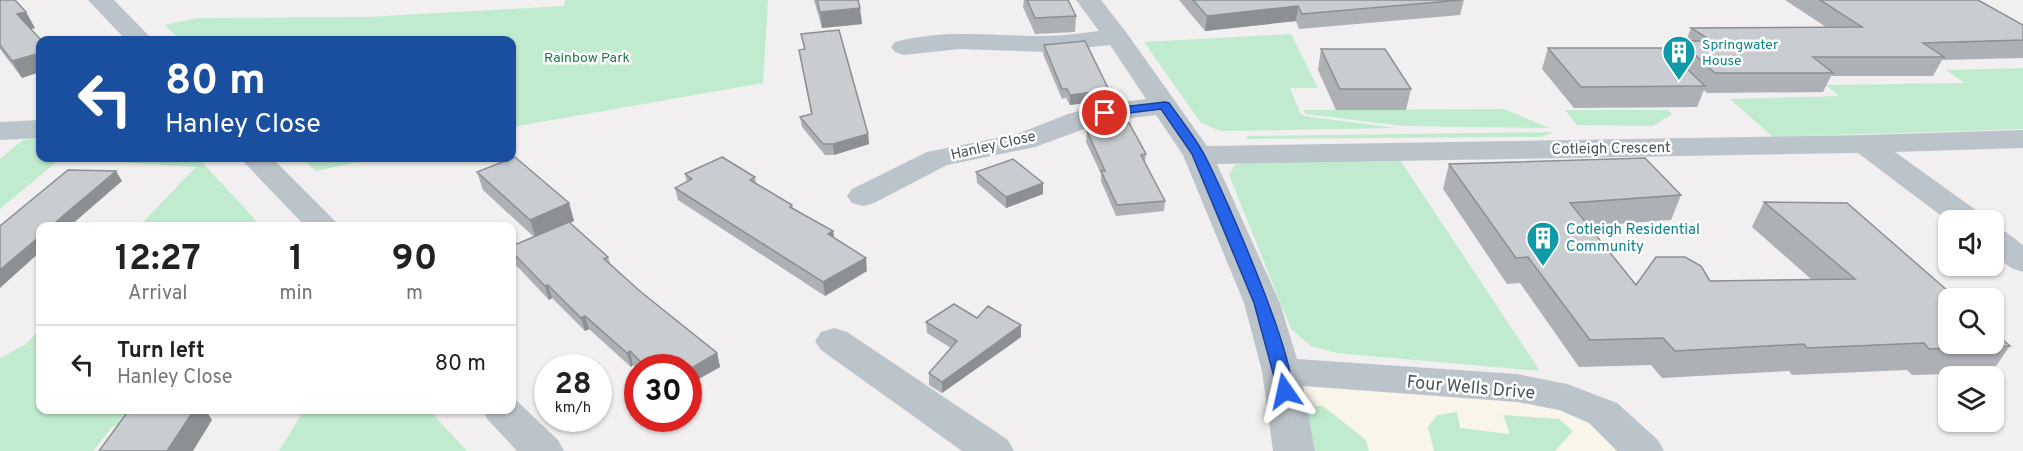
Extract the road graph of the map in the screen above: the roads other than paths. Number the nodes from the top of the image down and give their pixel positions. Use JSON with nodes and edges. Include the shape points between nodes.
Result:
{"nodes":[{"id":1,"x":100,"y":0,"type":"edge"},
{"id":2,"x":1088,"y":0,"type":"edge"},
{"id":3,"x":136,"y":36,"type":"edge"},
{"id":4,"x":1117,"y":37,"type":"junction"},
{"id":5,"x":903,"y":47,"type":"dead end"},
{"id":6,"x":1165,"y":105,"type":"junction"},
{"id":7,"x":36,"y":129,"type":"edge"},
{"id":8,"x":0,"y":131,"type":"edge"},
{"id":9,"x":2023,"y":139,"type":"edge"},
{"id":10,"x":1865,"y":144,"type":"junction"},
{"id":11,"x":1198,"y":154,"type":"junction"},
{"id":12,"x":259,"y":162,"type":"edge"},
{"id":13,"x":863,"y":196,"type":"dead end"},
{"id":14,"x":1954,"y":210,"type":"edge"},
{"id":15,"x":319,"y":222,"type":"edge"},
{"id":16,"x":2004,"y":247,"type":"edge"},
{"id":17,"x":2023,"y":261,"type":"edge"},
{"id":18,"x":834,"y":341,"type":"dead end"},
{"id":19,"x":1281,"y":371,"type":"junction"},
{"id":20,"x":506,"y":414,"type":"edge"},
{"id":21,"x":543,"y":451,"type":"edge"},
{"id":22,"x":993,"y":451,"type":"edge"},
{"id":23,"x":1294,"y":451,"type":"edge"},
{"id":24,"x":1642,"y":451,"type":"edge"}],
"edges":[{"from":1,"to":3,"type":"street"},
{"from":2,"to":4,"type":"street"},
{"from":4,"to":5,"type":"street","via":[[1046,44],[959,41]]},
{"from":4,"to":6,"type":"street"},
{"from":6,"to":11,"type":"street"},
{"from":6,"to":13,"type":"street","name":"Hanley Close","via":[[1105,113],[1025,141],[938,158]]},
{"from":7,"to":8,"type":"street"},
{"from":9,"to":10,"type":"street","name":"Cotleigh Crescent"},
{"from":10,"to":11,"type":"street","name":"Cotleigh Crescent"},
{"from":10,"to":14,"type":"street"},
{"from":11,"to":19,"type":"street","via":[[1262,303]]},
{"from":12,"to":15,"type":"street"},
{"from":16,"to":17,"type":"street"},
{"from":18,"to":22,"type":"street"},
{"from":19,"to":23,"type":"street"},
{"from":19,"to":24,"type":"street","name":"Four Wells Drive","via":[[1517,388],[1567,398],[1603,413]]},
{"from":20,"to":21,"type":"street"}]}
